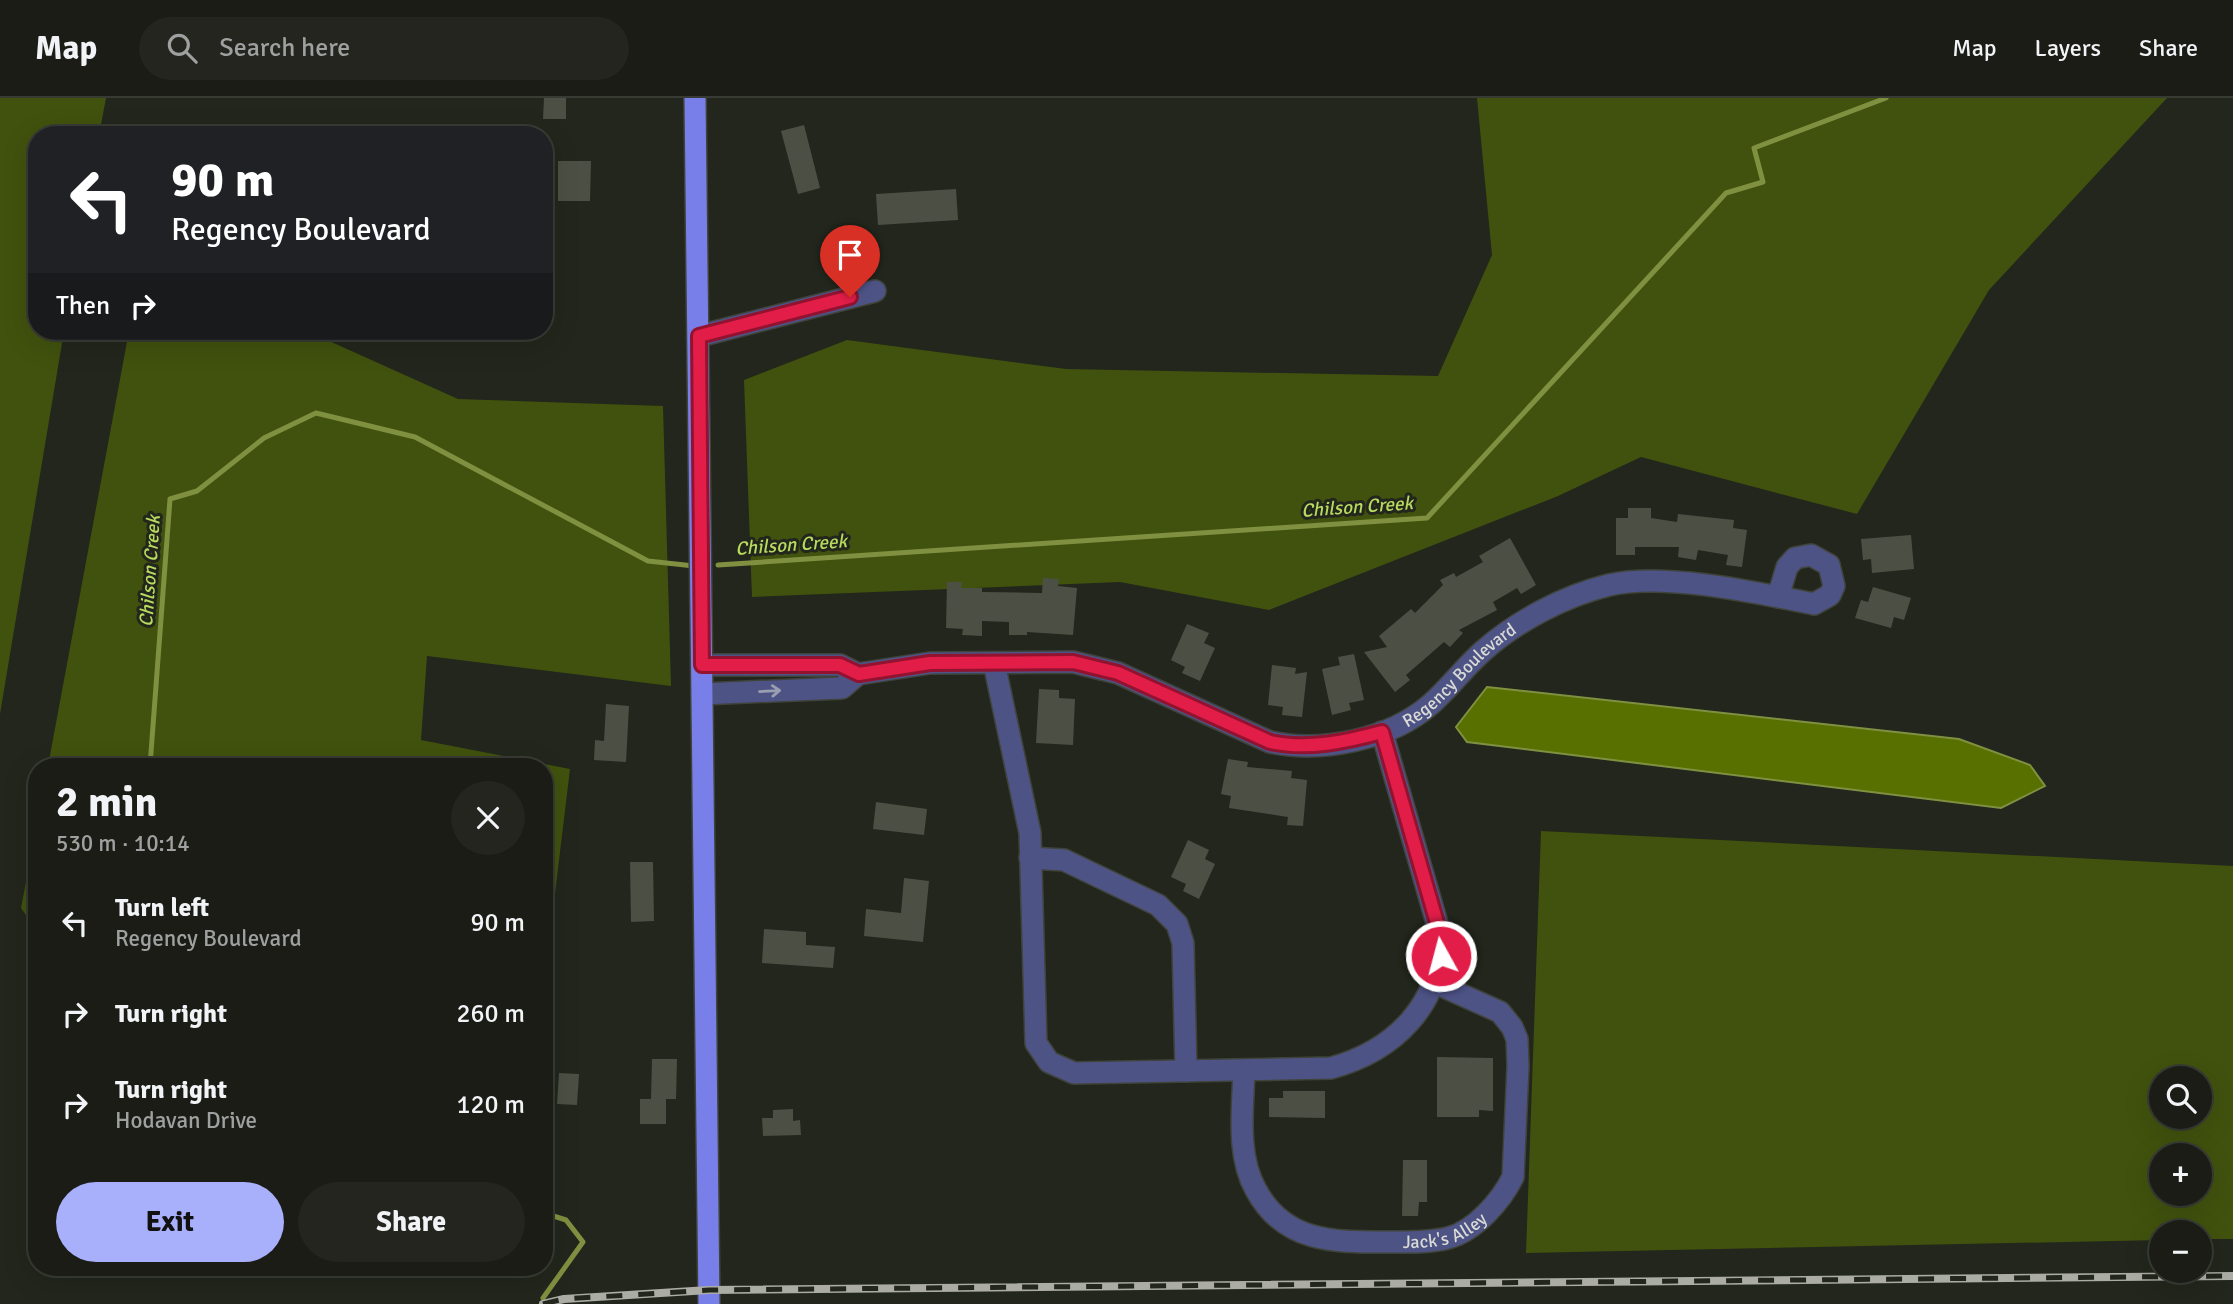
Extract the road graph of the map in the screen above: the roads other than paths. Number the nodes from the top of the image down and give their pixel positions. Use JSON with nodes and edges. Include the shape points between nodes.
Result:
{"nodes":[{"id":1,"x":695,"y":98,"type":"edge"},
{"id":2,"x":875,"y":291,"type":"dead end"},
{"id":3,"x":699,"y":336,"type":"junction"},
{"id":4,"x":1778,"y":597,"type":"dead end"},
{"id":5,"x":994,"y":663,"type":"junction"},
{"id":6,"x":702,"y":665,"type":"junction"},
{"id":7,"x":859,"y":674,"type":"junction"},
{"id":8,"x":702,"y":694,"type":"junction"},
{"id":9,"x":1382,"y":732,"type":"junction"},
{"id":10,"x":1030,"y":858,"type":"junction"},
{"id":11,"x":1433,"y":982,"type":"junction"},
{"id":12,"x":1244,"y":1070,"type":"junction"},
{"id":13,"x":1186,"y":1071,"type":"junction"},
{"id":14,"x":709,"y":1304,"type":"edge"}],
"edges":[{"from":1,"to":3,"type":"main road"},
{"from":2,"to":3,"type":"street"},
{"from":3,"to":6,"type":"main road"},
{"from":4,"to":9,"type":"street","name":"Regency Boulevard","via":[[1668,582],[1609,585],[1584,593],[1537,613],[1505,634],[1429,706]]},
{"from":5,"to":7,"type":"street","name":"Regency Boulevard","via":[[930,663]]},
{"from":5,"to":9,"type":"street","name":"Regency Boulevard","via":[[1073,662],[1118,673],[1249,735],[1290,746],[1332,744]]},
{"from":5,"to":10,"type":"street","via":[[1026,806]]},
{"from":6,"to":7,"type":"street","name":"Regency Boulevard","via":[[840,665]]},
{"from":6,"to":8,"type":"main road"},
{"from":8,"to":7,"type":"street","name":"Regency Boulevard","one_way":true,"via":[[842,688]]},
{"from":8,"to":14,"type":"main road"},
{"from":9,"to":11,"type":"street","via":[[1441,937]]},
{"from":10,"to":13,"type":"street","via":[[1064,860],[1158,905],[1177,924],[1182,943]]},
{"from":10,"to":13,"type":"street","via":[[1035,1042],[1041,1052],[1049,1062],[1074,1073]]},
{"from":11,"to":12,"type":"street","via":[[1409,1023],[1361,1060],[1331,1068]]},
{"from":11,"to":12,"type":"street","name":"Jack's Alley","via":[[1500,1012],[1517,1039],[1513,1177],[1480,1219],[1449,1238],[1338,1242],[1304,1236],[1284,1226],[1254,1189],[1245,1158]]},
{"from":12,"to":13,"type":"street"}]}
